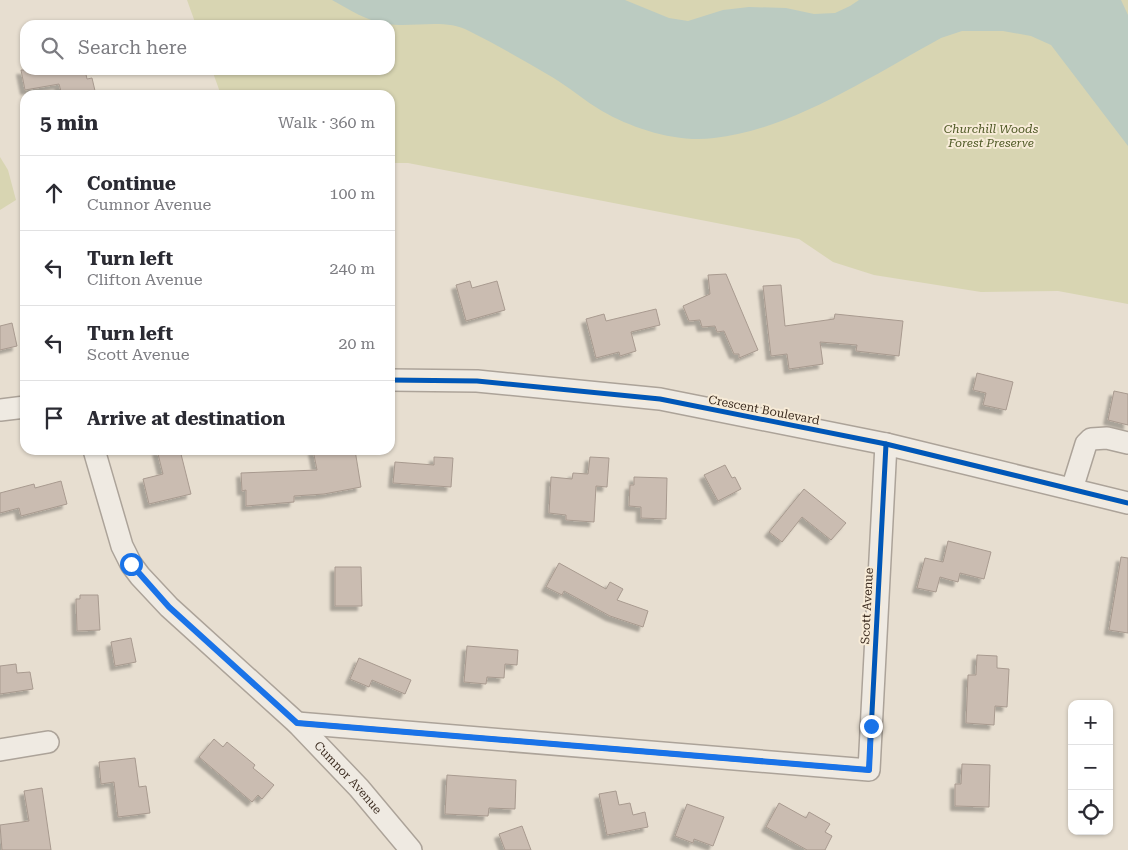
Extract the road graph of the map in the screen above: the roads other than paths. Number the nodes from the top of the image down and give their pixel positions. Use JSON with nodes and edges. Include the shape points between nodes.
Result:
{"nodes":[{"id":1,"x":395,"y":380,"type":"edge"},
{"id":2,"x":20,"y":408,"type":"edge"},
{"id":3,"x":0,"y":410,"type":"edge"},
{"id":4,"x":1128,"y":443,"type":"edge"},
{"id":5,"x":886,"y":444,"type":"junction"},
{"id":6,"x":95,"y":455,"type":"edge"},
{"id":7,"x":1072,"y":489,"type":"junction"},
{"id":8,"x":1128,"y":503,"type":"edge"},
{"id":9,"x":297,"y":723,"type":"junction"},
{"id":10,"x":48,"y":742,"type":"dead end"},
{"id":11,"x":0,"y":750,"type":"edge"},
{"id":12,"x":411,"y":850,"type":"edge"}],
"edges":[{"from":1,"to":5,"type":"street","name":"Crescent Boulevard","via":[[477,381],[660,399]]},
{"from":2,"to":3,"type":"street"},
{"from":4,"to":7,"type":"street","via":[[1107,438],[1091,439],[1086,444]]},
{"from":5,"to":7,"type":"street","name":"Crescent Boulevard"},
{"from":5,"to":9,"type":"street","name":"Scott Avenue","via":[[869,770]]},
{"from":6,"to":9,"type":"street","name":"Cumnor Avenue","via":[[122,546],[135,569],[169,607]]},
{"from":7,"to":8,"type":"street","name":"Crescent Boulevard"},
{"from":9,"to":12,"type":"street","name":"Cumnor Avenue","via":[[359,788]]},
{"from":10,"to":11,"type":"street"}]}
